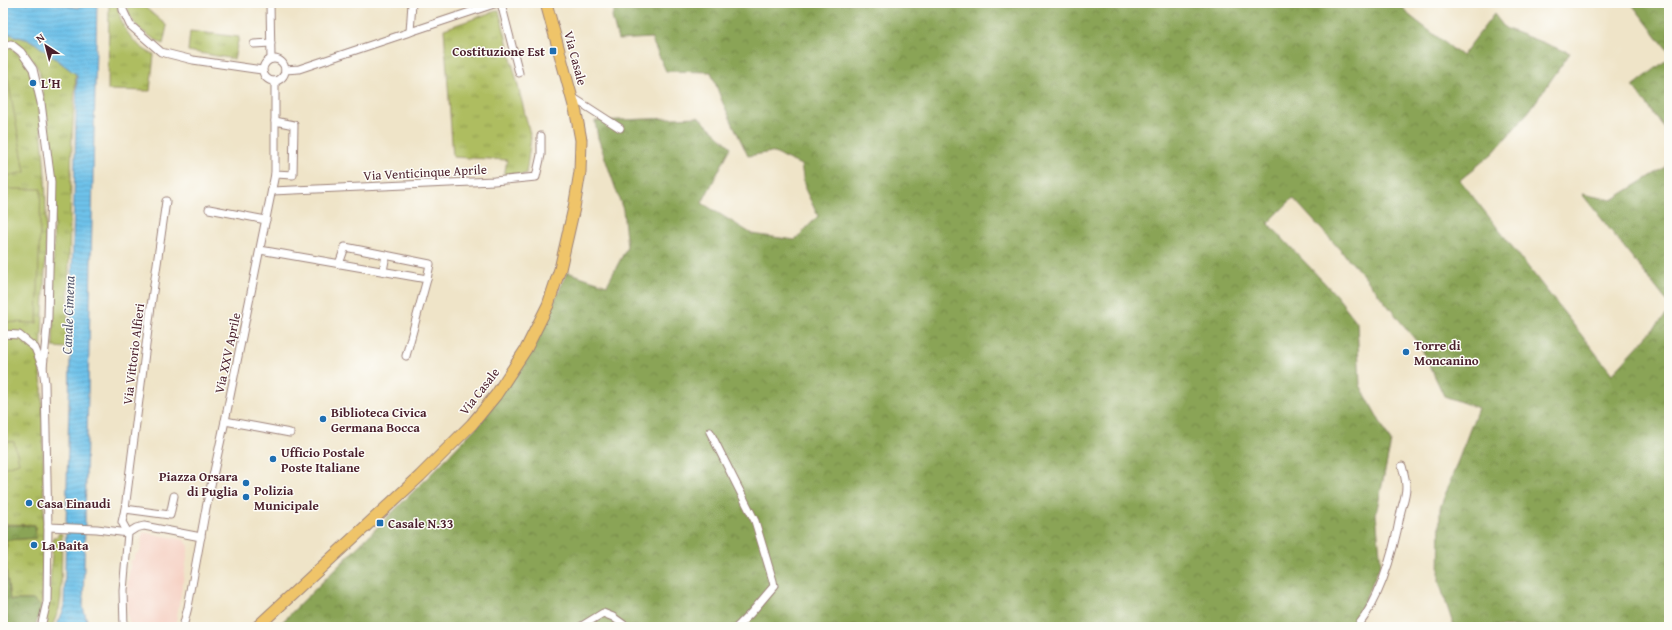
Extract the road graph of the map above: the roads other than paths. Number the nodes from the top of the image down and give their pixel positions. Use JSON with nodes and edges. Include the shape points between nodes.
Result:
{"nodes":[{"id":1,"x":122,"y":3,"type":"edge"},
{"id":2,"x":270,"y":3,"type":"edge"},
{"id":3,"x":412,"y":3,"type":"edge"},
{"id":4,"x":497,"y":3,"type":"edge"},
{"id":5,"x":501,"y":3,"type":"edge"},
{"id":6,"x":546,"y":3,"type":"edge"},
{"id":7,"x":410,"y":32,"type":"junction"},
{"id":8,"x":271,"y":43,"type":"junction"},
{"id":9,"x":254,"y":44,"type":"dead end"},
{"id":10,"x":3,"y":46,"type":"edge"},
{"id":11,"x":271,"y":59,"type":"junction"},
{"id":12,"x":262,"y":70,"type":"junction"},
{"id":13,"x":285,"y":70,"type":"junction"},
{"id":14,"x":519,"y":73,"type":"dead end"},
{"id":15,"x":274,"y":81,"type":"junction"},
{"id":16,"x":572,"y":97,"type":"junction"},
{"id":17,"x":275,"y":121,"type":"junction"},
{"id":18,"x":620,"y":128,"type":"dead end"},
{"id":19,"x":541,"y":136,"type":"dead end"},
{"id":20,"x":275,"y":174,"type":"junction"},
{"id":21,"x":272,"y":191,"type":"junction"},
{"id":22,"x":166,"y":201,"type":"dead end"},
{"id":23,"x":209,"y":209,"type":"dead end"},
{"id":24,"x":266,"y":220,"type":"junction"},
{"id":25,"x":260,"y":250,"type":"junction"},
{"id":26,"x":386,"y":255,"type":"junction"},
{"id":27,"x":339,"y":264,"type":"junction"},
{"id":28,"x":383,"y":271,"type":"junction"},
{"id":29,"x":427,"y":279,"type":"junction"},
{"id":30,"x":3,"y":334,"type":"edge"},
{"id":31,"x":406,"y":356,"type":"dead end"},
{"id":32,"x":43,"y":368,"type":"junction"},
{"id":33,"x":225,"y":420,"type":"junction"},
{"id":34,"x":710,"y":432,"type":"dead end"},
{"id":35,"x":290,"y":433,"type":"dead end"},
{"id":36,"x":1402,"y":466,"type":"dead end"},
{"id":37,"x":174,"y":496,"type":"dead end"},
{"id":38,"x":125,"y":509,"type":"junction"},
{"id":39,"x":48,"y":527,"type":"junction"},
{"id":40,"x":128,"y":533,"type":"junction"},
{"id":41,"x":200,"y":537,"type":"junction"},
{"id":42,"x":41,"y":627,"type":"edge"},
{"id":43,"x":124,"y":627,"type":"edge"},
{"id":44,"x":183,"y":627,"type":"edge"},
{"id":45,"x":257,"y":627,"type":"edge"},
{"id":46,"x":580,"y":627,"type":"edge"},
{"id":47,"x":627,"y":627,"type":"edge"},
{"id":48,"x":737,"y":627,"type":"edge"},
{"id":49,"x":1356,"y":627,"type":"edge"}],
"edges":[{"from":1,"to":12,"type":"street","via":[[130,25],[161,52],[192,60]]},
{"from":2,"to":8,"type":"street"},
{"from":3,"to":7,"type":"street"},
{"from":4,"to":7,"type":"street"},
{"from":5,"to":14,"type":"street"},
{"from":6,"to":16,"type":"main road","name":"Via Casale"},
{"from":7,"to":13,"type":"street","via":[[299,69]]},
{"from":8,"to":9,"type":"street"},
{"from":8,"to":11,"type":"street"},
{"from":10,"to":32,"type":"street","via":[[11,44],[21,52],[33,69],[41,103],[51,182],[48,318]]},
{"from":11,"to":12,"type":"street","via":[[266,61]]},
{"from":11,"to":13,"type":"street","via":[[281,61]]},
{"from":12,"to":15,"type":"street","via":[[267,79]]},
{"from":13,"to":15,"type":"street","via":[[280,79]]},
{"from":15,"to":17,"type":"street","name":"Via XXV Aprile"},
{"from":16,"to":18,"type":"street","name":"Via Casale"},
{"from":16,"to":45,"type":"main road","name":"Via Casale","via":[[581,140],[578,187],[548,305],[526,349],[496,395],[472,424],[420,476]]},
{"from":17,"to":20,"type":"street","name":"Via XXV Aprile"},
{"from":17,"to":20,"type":"street","via":[[294,125],[293,175]]},
{"from":19,"to":21,"type":"street","name":"Via Venticinque Aprile","via":[[541,155],[536,177]]},
{"from":20,"to":21,"type":"street","name":"Via XXV Aprile"},
{"from":21,"to":24,"type":"street","name":"Via XXV Aprile"},
{"from":22,"to":38,"type":"street","name":"Via Vittorio Alfieri"},
{"from":23,"to":24,"type":"street"},
{"from":24,"to":25,"type":"street","name":"Via XXV Aprile"},
{"from":25,"to":27,"type":"street"},
{"from":25,"to":33,"type":"street","name":"Via XXV Aprile"},
{"from":26,"to":27,"type":"street","via":[[345,247]]},
{"from":26,"to":28,"type":"street"},
{"from":26,"to":29,"type":"street","via":[[430,264]]},
{"from":27,"to":28,"type":"street"},
{"from":28,"to":29,"type":"street"},
{"from":29,"to":31,"type":"street"},
{"from":30,"to":32,"type":"street","via":[[20,335],[35,348]]},
{"from":32,"to":39,"type":"street"},
{"from":33,"to":35,"type":"street"},
{"from":33,"to":41,"type":"street","name":"Via XXV Aprile"},
{"from":34,"to":48,"type":"street","via":[[755,521],[774,580],[774,586]]},
{"from":36,"to":49,"type":"street","via":[[1406,488],[1390,557],[1371,605]]},
{"from":37,"to":38,"type":"street","via":[[170,515]]},
{"from":38,"to":40,"type":"street","name":"Via Vittorio Alfieri","via":[[122,522]]},
{"from":39,"to":40,"type":"street","via":[[90,528]]},
{"from":39,"to":42,"type":"street","via":[[47,602]]},
{"from":40,"to":41,"type":"street","via":[[144,526]]},
{"from":40,"to":43,"type":"street","name":"Via Vittorio Alfieri","via":[[123,591]]},
{"from":41,"to":44,"type":"street","name":"Via XXV Aprile"},
{"from":46,"to":47,"type":"street","via":[[603,613]]}]}
